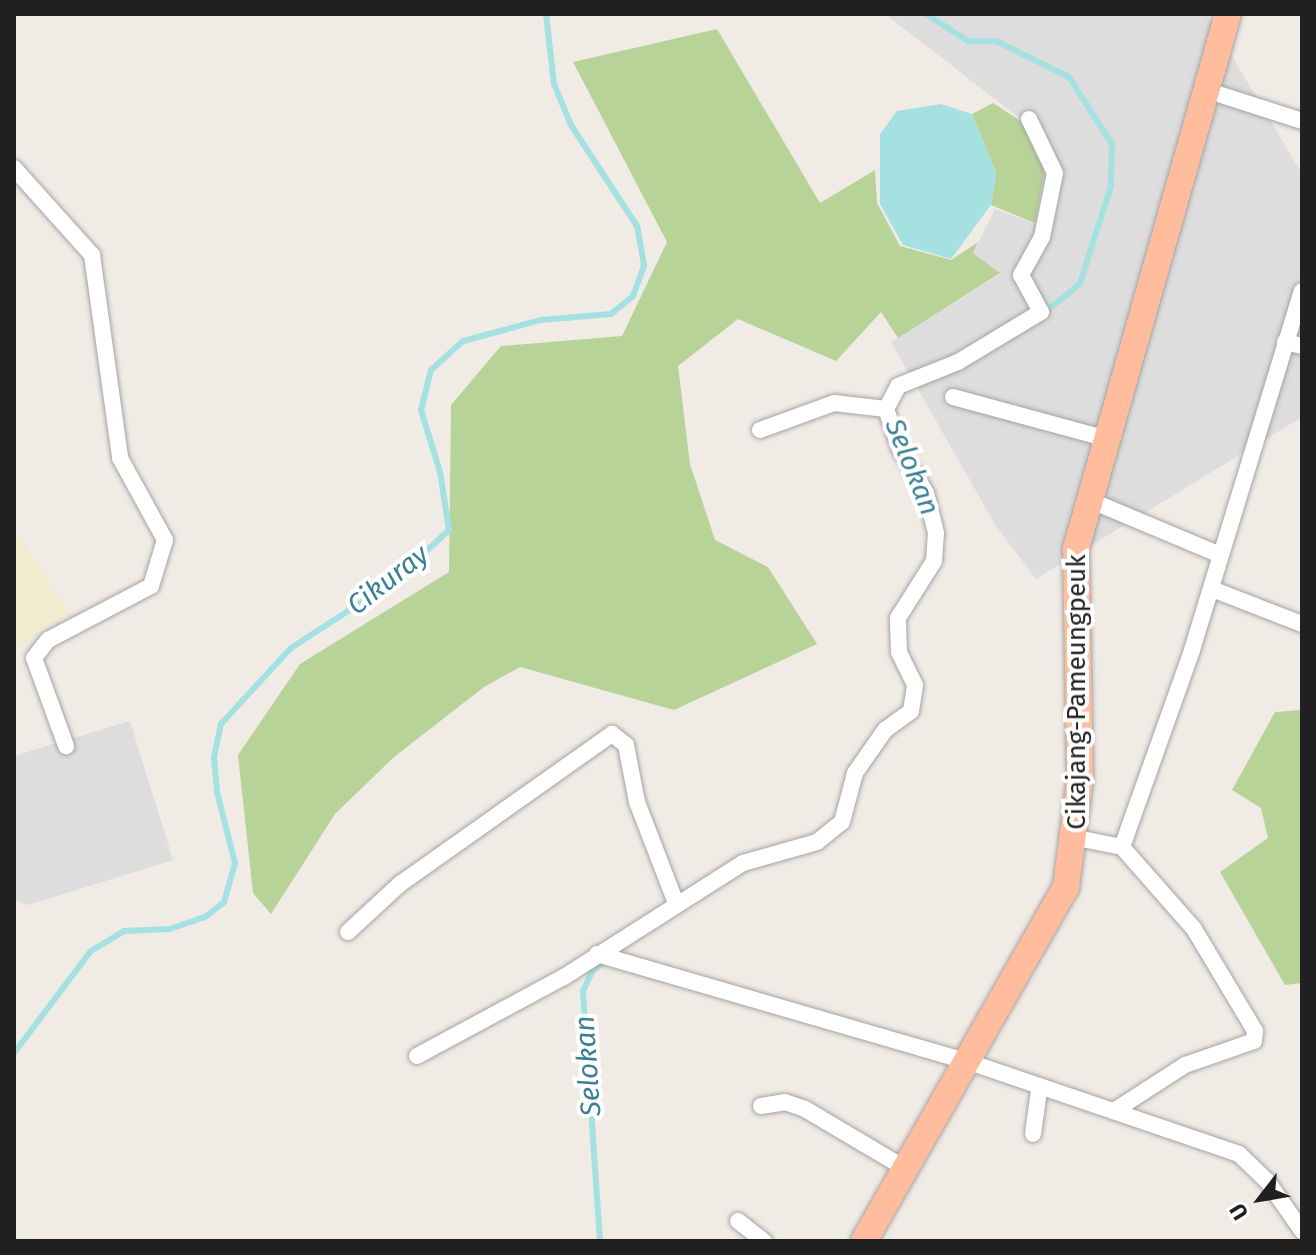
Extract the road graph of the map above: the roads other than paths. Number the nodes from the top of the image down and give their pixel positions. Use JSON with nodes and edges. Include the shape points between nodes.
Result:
{"nodes":[{"id":1,"x":1224,"y":19,"type":"edge"},
{"id":2,"x":1203,"y":89,"type":"junction"},
{"id":3,"x":1029,"y":119,"type":"dead end"},
{"id":4,"x":1302,"y":121,"type":"edge"},
{"id":5,"x":14,"y":168,"type":"edge"},
{"id":6,"x":1302,"y":291,"type":"edge"},
{"id":7,"x":1285,"y":342,"type":"junction"},
{"id":8,"x":1302,"y":346,"type":"edge"},
{"id":9,"x":953,"y":397,"type":"dead end"},
{"id":10,"x":886,"y":409,"type":"junction"},
{"id":11,"x":760,"y":430,"type":"dead end"},
{"id":12,"x":1104,"y":438,"type":"junction"},
{"id":13,"x":1087,"y":499,"type":"junction"},
{"id":14,"x":1220,"y":555,"type":"junction"},
{"id":15,"x":1212,"y":589,"type":"junction"},
{"id":16,"x":1302,"y":624,"type":"edge"},
{"id":17,"x":66,"y":746,"type":"dead end"},
{"id":18,"x":1077,"y":838,"type":"junction"},
{"id":19,"x":1122,"y":847,"type":"junction"},
{"id":20,"x":676,"y":903,"type":"junction"},
{"id":21,"x":348,"y":932,"type":"dead end"},
{"id":22,"x":606,"y":957,"type":"junction"},
{"id":23,"x":417,"y":1056,"type":"dead end"},
{"id":24,"x":969,"y":1062,"type":"junction"},
{"id":25,"x":1039,"y":1090,"type":"junction"},
{"id":26,"x":761,"y":1106,"type":"dead end"},
{"id":27,"x":1114,"y":1111,"type":"junction"},
{"id":28,"x":1033,"y":1134,"type":"dead end"},
{"id":29,"x":906,"y":1169,"type":"junction"},
{"id":30,"x":738,"y":1221,"type":"dead end"},
{"id":31,"x":1300,"y":1222,"type":"edge"},
{"id":32,"x":764,"y":1241,"type":"edge"},
{"id":33,"x":864,"y":1241,"type":"edge"}],
"edges":[{"from":1,"to":2,"type":"main road","name":"Cikajang-Pameungpeuk"},
{"from":2,"to":4,"type":"street"},
{"from":2,"to":12,"type":"main road","name":"Cikajang-Pameungpeuk"},
{"from":3,"to":10,"type":"street","via":[[1055,173],[1042,237],[1021,275],[1041,312],[958,362],[898,386]]},
{"from":5,"to":17,"type":"street","via":[[92,255],[120,458],[165,540],[151,586],[48,640],[34,658]]},
{"from":6,"to":7,"type":"street"},
{"from":7,"to":8,"type":"street"},
{"from":7,"to":14,"type":"street"},
{"from":9,"to":12,"type":"street"},
{"from":10,"to":11,"type":"street","via":[[834,403]]},
{"from":10,"to":20,"type":"street","via":[[900,449],[926,493],[936,533],[934,561],[898,618],[899,652],[915,685],[911,711],[885,730],[855,773],[842,822],[817,842],[743,863]]},
{"from":12,"to":13,"type":"main road","name":"Cikajang-Pameungpeuk"},
{"from":13,"to":14,"type":"street"},
{"from":13,"to":18,"type":"main road","name":"Cikajang-Pameungpeuk","via":[[1073,580]]},
{"from":14,"to":15,"type":"street"},
{"from":15,"to":16,"type":"street"},
{"from":15,"to":19,"type":"street"},
{"from":18,"to":19,"type":"street"},
{"from":18,"to":24,"type":"main road","name":"Cikajang-Pameungpeuk","via":[[1062,896]]},
{"from":19,"to":27,"type":"street","via":[[1194,929],[1255,1031],[1254,1041],[1185,1065]]},
{"from":20,"to":21,"type":"street","via":[[637,802],[626,745],[612,734],[400,884]]},
{"from":20,"to":22,"type":"street"},
{"from":22,"to":23,"type":"street"},
{"from":22,"to":24,"type":"street"},
{"from":24,"to":25,"type":"street"},
{"from":24,"to":29,"type":"main road","name":"Cikajang-Pameungpeuk"},
{"from":25,"to":27,"type":"street"},
{"from":25,"to":28,"type":"street"},
{"from":26,"to":29,"type":"street","via":[[785,1102],[805,1109]]},
{"from":27,"to":31,"type":"street","via":[[1239,1154]]},
{"from":29,"to":33,"type":"main road","name":"Cikajang-Pameungpeuk"},
{"from":30,"to":32,"type":"street"}]}
